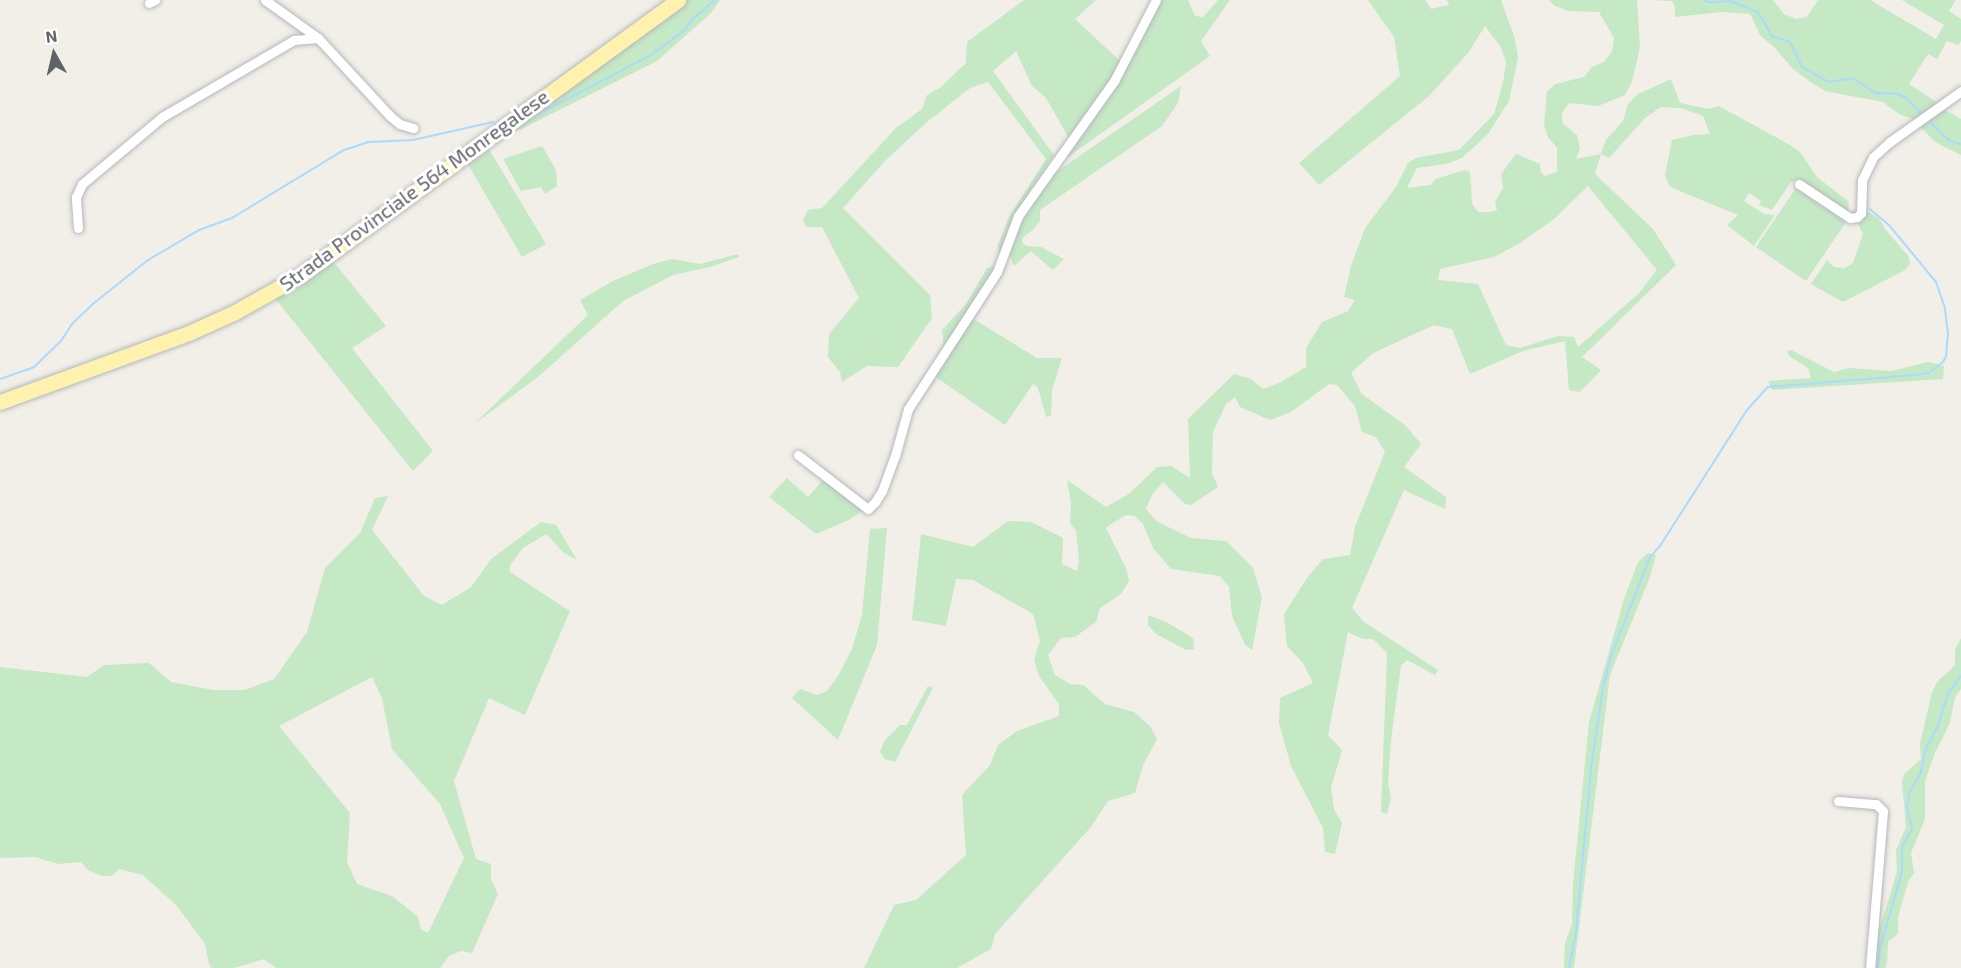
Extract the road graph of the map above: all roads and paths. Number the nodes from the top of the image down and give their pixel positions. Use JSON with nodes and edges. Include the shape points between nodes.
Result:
{"nodes":[{"id":1,"x":265,"y":0,"type":"edge"},
{"id":2,"x":678,"y":0,"type":"edge"},
{"id":3,"x":1156,"y":0,"type":"edge"},
{"id":4,"x":318,"y":38,"type":"junction"},
{"id":5,"x":1961,"y":91,"type":"edge"},
{"id":6,"x":413,"y":128,"type":"dead end"},
{"id":7,"x":1799,"y":184,"type":"dead end"},
{"id":8,"x":78,"y":228,"type":"dead end"},
{"id":9,"x":0,"y":402,"type":"edge"},
{"id":10,"x":798,"y":455,"type":"dead end"},
{"id":11,"x":1838,"y":801,"type":"dead end"},
{"id":12,"x":1870,"y":968,"type":"edge"}],
"edges":[{"from":1,"to":4,"type":"street"},
{"from":2,"to":9,"type":"main road","name":"Strada Provinciale 564 Monregalese","via":[[301,275],[189,333]]},
{"from":3,"to":10,"type":"street","via":[[1114,81],[1018,216],[997,272],[908,409],[892,464],[875,502],[868,509]]},
{"from":4,"to":6,"type":"street","via":[[390,116]]},
{"from":4,"to":8,"type":"street","via":[[294,40],[162,117],[82,184],[76,197]]},
{"from":5,"to":7,"type":"street","via":[[1873,157],[1862,180],[1861,213],[1857,218],[1850,219]]},
{"from":11,"to":12,"type":"street","via":[[1876,804],[1883,811]]}]}
